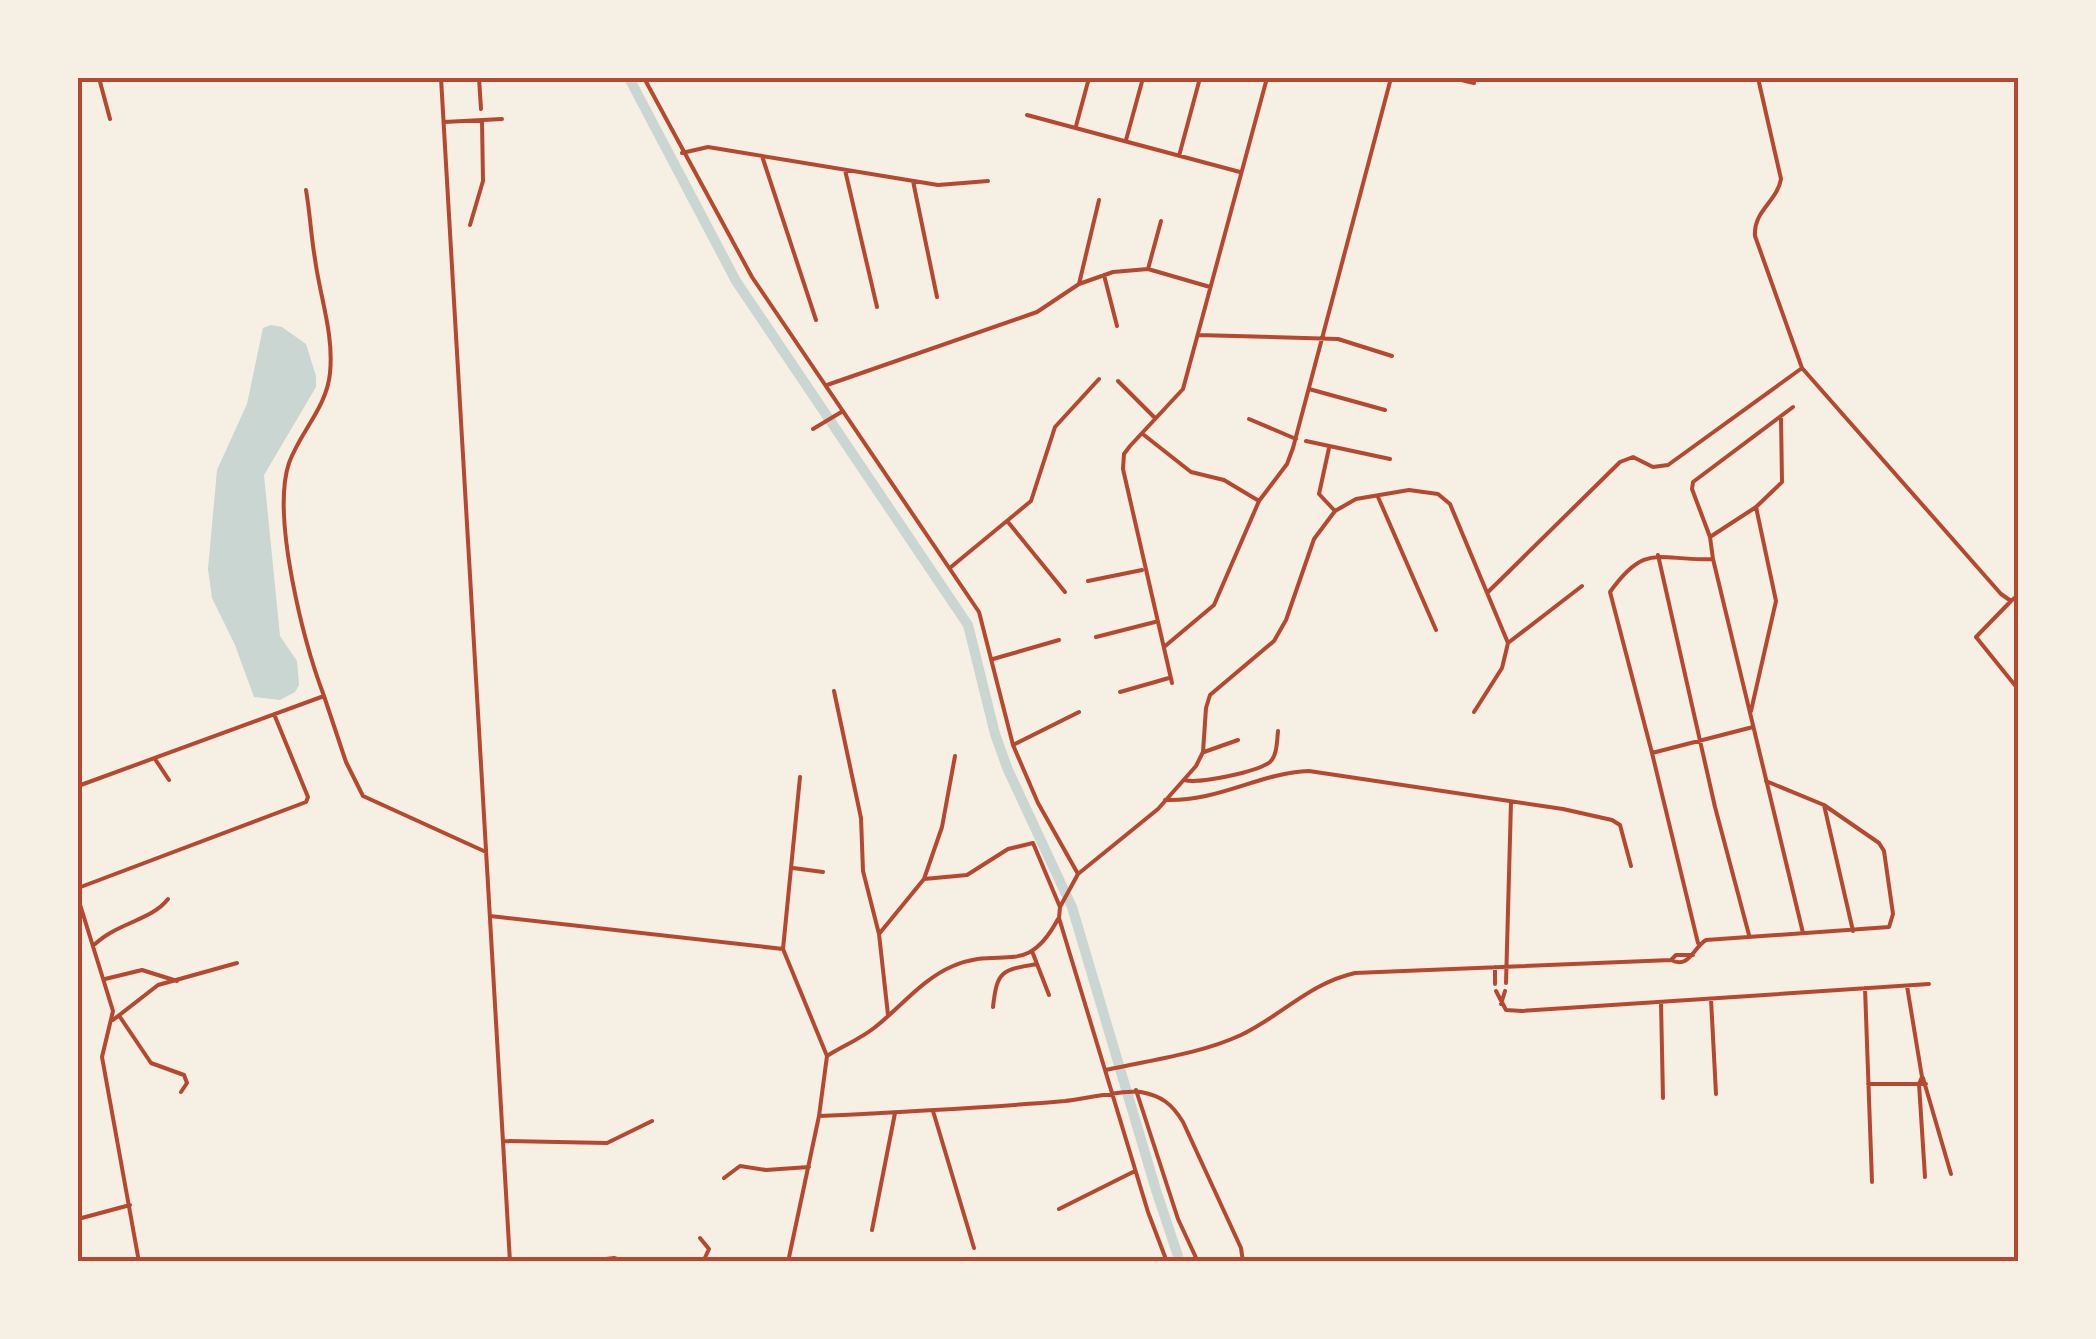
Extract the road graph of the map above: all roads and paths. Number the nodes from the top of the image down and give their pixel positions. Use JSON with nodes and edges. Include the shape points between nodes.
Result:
{"nodes":[{"id":1,"x":99,"y":78,"type":"edge"},
{"id":2,"x":441,"y":78,"type":"edge"},
{"id":3,"x":480,"y":78,"type":"edge"},
{"id":4,"x":644,"y":78,"type":"edge"},
{"id":5,"x":1089,"y":78,"type":"edge"},
{"id":6,"x":1143,"y":78,"type":"edge"},
{"id":7,"x":1200,"y":78,"type":"edge"},
{"id":8,"x":1267,"y":78,"type":"edge"},
{"id":9,"x":1391,"y":78,"type":"edge"},
{"id":10,"x":1453,"y":78,"type":"edge"},
{"id":11,"x":1758,"y":78,"type":"edge"},
{"id":12,"x":1474,"y":83,"type":"dead end"},
{"id":13,"x":480,"y":109,"type":"dead end"},
{"id":14,"x":1027,"y":115,"type":"dead end"},
{"id":15,"x":110,"y":119,"type":"dead end"},
{"id":16,"x":502,"y":119,"type":"dead end"},
{"id":17,"x":482,"y":120,"type":"junction"},
{"id":18,"x":444,"y":122,"type":"junction"},
{"id":19,"x":1075,"y":128,"type":"junction"},
{"id":20,"x":1126,"y":140,"type":"junction"},
{"id":21,"x":682,"y":153,"type":"junction"},
{"id":22,"x":762,"y":156,"type":"junction"},
{"id":23,"x":1178,"y":156,"type":"junction"},
{"id":24,"x":845,"y":170,"type":"junction"},
{"id":25,"x":1241,"y":173,"type":"junction"},
{"id":26,"x":914,"y":181,"type":"junction"},
{"id":27,"x":988,"y":181,"type":"dead end"},
{"id":28,"x":306,"y":190,"type":"dead end"},
{"id":29,"x":1099,"y":200,"type":"dead end"},
{"id":30,"x":1161,"y":222,"type":"dead end"},
{"id":31,"x":470,"y":225,"type":"dead end"},
{"id":32,"x":1148,"y":269,"type":"junction"},
{"id":33,"x":1104,"y":275,"type":"junction"},
{"id":34,"x":1080,"y":284,"type":"junction"},
{"id":35,"x":1210,"y":288,"type":"junction"},
{"id":36,"x":937,"y":297,"type":"dead end"},
{"id":37,"x":877,"y":307,"type":"dead end"},
{"id":38,"x":816,"y":320,"type":"dead end"},
{"id":39,"x":1118,"y":326,"type":"dead end"},
{"id":40,"x":1198,"y":335,"type":"junction"},
{"id":41,"x":1321,"y":340,"type":"junction"},
{"id":42,"x":1392,"y":356,"type":"dead end"},
{"id":43,"x":1802,"y":368,"type":"junction"},
{"id":44,"x":1099,"y":379,"type":"dead end"},
{"id":45,"x":1118,"y":382,"type":"dead end"},
{"id":46,"x":827,"y":385,"type":"junction"},
{"id":47,"x":1309,"y":389,"type":"junction"},
{"id":48,"x":1793,"y":407,"type":"dead end"},
{"id":49,"x":1385,"y":410,"type":"dead end"},
{"id":50,"x":843,"y":411,"type":"junction"},
{"id":51,"x":1781,"y":416,"type":"junction"},
{"id":52,"x":1156,"y":418,"type":"junction"},
{"id":53,"x":1249,"y":419,"type":"dead end"},
{"id":54,"x":813,"y":429,"type":"dead end"},
{"id":55,"x":1142,"y":434,"type":"junction"},
{"id":56,"x":1296,"y":439,"type":"junction"},
{"id":57,"x":1306,"y":441,"type":"dead end"},
{"id":58,"x":1329,"y":447,"type":"junction"},
{"id":59,"x":1390,"y":459,"type":"dead end"},
{"id":60,"x":1378,"y":495,"type":"junction"},
{"id":61,"x":1260,"y":501,"type":"junction"},
{"id":62,"x":1756,"y":506,"type":"junction"},
{"id":63,"x":1335,"y":511,"type":"junction"},
{"id":64,"x":1007,"y":521,"type":"junction"},
{"id":65,"x":1710,"y":536,"type":"junction"},
{"id":66,"x":1658,"y":555,"type":"junction"},
{"id":67,"x":1713,"y":559,"type":"junction"},
{"id":68,"x":950,"y":567,"type":"junction"},
{"id":69,"x":1144,"y":570,"type":"junction"},
{"id":70,"x":1088,"y":582,"type":"dead end"},
{"id":71,"x":1582,"y":586,"type":"dead end"},
{"id":72,"x":1066,"y":592,"type":"dead end"},
{"id":73,"x":1488,"y":592,"type":"junction"},
{"id":74,"x":2018,"y":595,"type":"edge"},
{"id":75,"x":2011,"y":601,"type":"junction"},
{"id":76,"x":1157,"y":621,"type":"junction"},
{"id":77,"x":1436,"y":630,"type":"dead end"},
{"id":78,"x":1096,"y":636,"type":"dead end"},
{"id":79,"x":1059,"y":640,"type":"dead end"},
{"id":80,"x":1508,"y":643,"type":"junction"},
{"id":81,"x":1162,"y":648,"type":"junction"},
{"id":82,"x":993,"y":659,"type":"junction"},
{"id":83,"x":2018,"y":689,"type":"edge"},
{"id":84,"x":834,"y":690,"type":"dead end"},
{"id":85,"x":1120,"y":692,"type":"dead end"},
{"id":86,"x":324,"y":696,"type":"junction"},
{"id":87,"x":1078,"y":712,"type":"dead end"},
{"id":88,"x":1474,"y":712,"type":"dead end"},
{"id":89,"x":1751,"y":712,"type":"junction"},
{"id":90,"x":274,"y":714,"type":"junction"},
{"id":91,"x":1753,"y":727,"type":"junction"},
{"id":92,"x":1278,"y":731,"type":"dead end"},
{"id":93,"x":1238,"y":740,"type":"dead end"},
{"id":94,"x":1702,"y":741,"type":"junction"},
{"id":95,"x":1013,"y":745,"type":"junction"},
{"id":96,"x":1203,"y":752,"type":"junction"},
{"id":97,"x":1652,"y":753,"type":"junction"},
{"id":98,"x":955,"y":756,"type":"dead end"},
{"id":99,"x":154,"y":758,"type":"junction"},
{"id":100,"x":800,"y":777,"type":"dead end"},
{"id":101,"x":169,"y":780,"type":"dead end"},
{"id":102,"x":1184,"y":780,"type":"junction"},
{"id":103,"x":1766,"y":781,"type":"junction"},
{"id":104,"x":78,"y":786,"type":"edge"},
{"id":105,"x":1165,"y":800,"type":"junction"},
{"id":106,"x":1511,"y":802,"type":"junction"},
{"id":107,"x":1824,"y":805,"type":"junction"},
{"id":108,"x":486,"y":852,"type":"junction"},
{"id":109,"x":1631,"y":866,"type":"dead end"},
{"id":110,"x":792,"y":868,"type":"junction"},
{"id":111,"x":823,"y":872,"type":"dead end"},
{"id":112,"x":1078,"y":874,"type":"junction"},
{"id":113,"x":924,"y":879,"type":"junction"},
{"id":114,"x":78,"y":888,"type":"edge"},
{"id":115,"x":78,"y":898,"type":"edge"},
{"id":116,"x":168,"y":898,"type":"dead end"},
{"id":117,"x":1060,"y":907,"type":"junction"},
{"id":118,"x":488,"y":916,"type":"junction"},
{"id":119,"x":1059,"y":918,"type":"junction"},
{"id":120,"x":1854,"y":931,"type":"junction"},
{"id":121,"x":1802,"y":932,"type":"junction"},
{"id":122,"x":879,"y":934,"type":"junction"},
{"id":123,"x":1749,"y":936,"type":"junction"},
{"id":124,"x":95,"y":944,"type":"junction"},
{"id":125,"x":1699,"y":945,"type":"junction"},
{"id":126,"x":783,"y":949,"type":"junction"},
{"id":127,"x":1032,"y":951,"type":"junction"},
{"id":128,"x":238,"y":963,"type":"dead end"},
{"id":129,"x":1037,"y":964,"type":"junction"},
{"id":130,"x":1506,"y":966,"type":"junction"},
{"id":131,"x":1496,"y":967,"type":"junction"},
{"id":132,"x":104,"y":980,"type":"junction"},
{"id":133,"x":177,"y":980,"type":"junction"},
{"id":134,"x":1506,"y":983,"type":"dead end"},
{"id":135,"x":1930,"y":984,"type":"dead end"},
{"id":136,"x":1908,"y":986,"type":"junction"},
{"id":137,"x":1864,"y":988,"type":"junction"},
{"id":138,"x":1505,"y":991,"type":"dead end"},
{"id":139,"x":1048,"y":995,"type":"dead end"},
{"id":140,"x":1711,"y":997,"type":"junction"},
{"id":141,"x":1661,"y":1001,"type":"junction"},
{"id":142,"x":1501,"y":1004,"type":"junction"},
{"id":143,"x":993,"y":1008,"type":"dead end"},
{"id":144,"x":888,"y":1015,"type":"junction"},
{"id":145,"x":116,"y":1018,"type":"junction"},
{"id":146,"x":827,"y":1056,"type":"junction"},
{"id":147,"x":1106,"y":1070,"type":"junction"},
{"id":148,"x":1868,"y":1084,"type":"junction"},
{"id":149,"x":1922,"y":1084,"type":"junction"},
{"id":150,"x":1135,"y":1091,"type":"junction"},
{"id":151,"x":181,"y":1092,"type":"dead end"},
{"id":152,"x":1716,"y":1094,"type":"dead end"},
{"id":153,"x":1116,"y":1095,"type":"junction"},
{"id":154,"x":1663,"y":1098,"type":"dead end"},
{"id":155,"x":933,"y":1111,"type":"junction"},
{"id":156,"x":896,"y":1112,"type":"junction"},
{"id":157,"x":819,"y":1116,"type":"junction"},
{"id":158,"x":652,"y":1122,"type":"dead end"},
{"id":159,"x":503,"y":1142,"type":"junction"},
{"id":160,"x":808,"y":1168,"type":"junction"},
{"id":161,"x":1136,"y":1170,"type":"junction"},
{"id":162,"x":1951,"y":1174,"type":"dead end"},
{"id":163,"x":1925,"y":1177,"type":"dead end"},
{"id":164,"x":724,"y":1178,"type":"dead end"},
{"id":165,"x":1872,"y":1182,"type":"dead end"},
{"id":166,"x":130,"y":1205,"type":"junction"},
{"id":167,"x":1059,"y":1210,"type":"dead end"},
{"id":168,"x":78,"y":1218,"type":"edge"},
{"id":169,"x":872,"y":1230,"type":"dead end"},
{"id":170,"x":700,"y":1238,"type":"dead end"},
{"id":171,"x":974,"y":1248,"type":"dead end"},
{"id":172,"x":139,"y":1262,"type":"edge"},
{"id":173,"x":510,"y":1262,"type":"edge"},
{"id":174,"x":580,"y":1262,"type":"edge"},
{"id":175,"x":626,"y":1262,"type":"edge"},
{"id":176,"x":703,"y":1262,"type":"edge"},
{"id":177,"x":788,"y":1262,"type":"edge"},
{"id":178,"x":1167,"y":1262,"type":"edge"},
{"id":179,"x":1198,"y":1262,"type":"edge"},
{"id":180,"x":1243,"y":1262,"type":"edge"}],
"edges":[{"from":1,"to":15,"type":"street"},
{"from":2,"to":18,"type":"street"},
{"from":3,"to":13,"type":"street"},
{"from":4,"to":21,"type":"street"},
{"from":5,"to":19,"type":"street"},
{"from":6,"to":20,"type":"street"},
{"from":7,"to":23,"type":"street"},
{"from":8,"to":25,"type":"street"},
{"from":9,"to":41,"type":"street"},
{"from":10,"to":12,"type":"street"},
{"from":11,"to":43,"type":"street","via":[[1781,179],[1760,212],[1755,236]]},
{"from":14,"to":19,"type":"street"},
{"from":16,"to":17,"type":"street"},
{"from":17,"to":18,"type":"street"},
{"from":17,"to":31,"type":"street","via":[[483,180]]},
{"from":18,"to":108,"type":"street"},
{"from":19,"to":20,"type":"street"},
{"from":20,"to":23,"type":"street"},
{"from":21,"to":22,"type":"street","via":[[708,147]]},
{"from":21,"to":46,"type":"street","via":[[752,277]]},
{"from":22,"to":24,"type":"street"},
{"from":22,"to":38,"type":"street"},
{"from":23,"to":25,"type":"street"},
{"from":24,"to":26,"type":"street"},
{"from":24,"to":37,"type":"street"},
{"from":25,"to":35,"type":"street"},
{"from":26,"to":27,"type":"street"},
{"from":26,"to":36,"type":"street"},
{"from":28,"to":86,"type":"street","via":[[332,354],[320,406],[291,458],[285,489],[297,614]]},
{"from":29,"to":34,"type":"street"},
{"from":30,"to":32,"type":"street"},
{"from":32,"to":33,"type":"street"},
{"from":32,"to":35,"type":"street"},
{"from":33,"to":34,"type":"street"},
{"from":33,"to":39,"type":"street"},
{"from":34,"to":46,"type":"street","via":[[1037,312]]},
{"from":35,"to":40,"type":"street"},
{"from":40,"to":41,"type":"street"},
{"from":40,"to":52,"type":"street","via":[[1183,390]]},
{"from":41,"to":42,"type":"street"},
{"from":41,"to":47,"type":"street"},
{"from":43,"to":73,"type":"street","via":[[1668,465],[1620,462]]},
{"from":43,"to":75,"type":"street"},
{"from":44,"to":64,"type":"street","via":[[1055,427],[1034,496]]},
{"from":45,"to":52,"type":"street"},
{"from":46,"to":50,"type":"street"},
{"from":47,"to":49,"type":"street"},
{"from":47,"to":56,"type":"street"},
{"from":48,"to":51,"type":"street"},
{"from":50,"to":54,"type":"street"},
{"from":50,"to":68,"type":"street"},
{"from":51,"to":62,"type":"street","via":[[1782,482]]},
{"from":51,"to":65,"type":"street","via":[[1691,484]]},
{"from":52,"to":55,"type":"street"},
{"from":53,"to":56,"type":"street"},
{"from":55,"to":61,"type":"street","via":[[1191,472],[1224,480]]},
{"from":55,"to":69,"type":"street","via":[[1124,454],[1123,469]]},
{"from":56,"to":61,"type":"street"},
{"from":57,"to":58,"type":"street"},
{"from":58,"to":59,"type":"street"},
{"from":58,"to":63,"type":"street","via":[[1319,494]]},
{"from":60,"to":63,"type":"street"},
{"from":60,"to":73,"type":"street","via":[[1427,491],[1445,498]]},
{"from":60,"to":77,"type":"street"},
{"from":61,"to":81,"type":"street","via":[[1214,605]]},
{"from":62,"to":65,"type":"street"},
{"from":62,"to":89,"type":"street","via":[[1776,601]]},
{"from":63,"to":96,"type":"street","via":[[1314,539],[1274,641],[1210,695]]},
{"from":64,"to":68,"type":"street"},
{"from":64,"to":72,"type":"street"},
{"from":65,"to":67,"type":"street"},
{"from":66,"to":67,"type":"street"},
{"from":66,"to":94,"type":"street"},
{"from":66,"to":97,"type":"street","via":[[1644,558],[1610,592]]},
{"from":67,"to":89,"type":"street"},
{"from":68,"to":82,"type":"street","via":[[979,612]]},
{"from":69,"to":70,"type":"street"},
{"from":69,"to":76,"type":"street"},
{"from":71,"to":80,"type":"street"},
{"from":73,"to":80,"type":"street"},
{"from":74,"to":75,"type":"street"},
{"from":75,"to":83,"type":"street","via":[[1976,636]]},
{"from":76,"to":78,"type":"street"},
{"from":76,"to":81,"type":"street"},
{"from":79,"to":82,"type":"street"},
{"from":80,"to":88,"type":"street","via":[[1502,668]]},
{"from":81,"to":85,"type":"street","via":[[1172,680]]},
{"from":82,"to":95,"type":"street"},
{"from":84,"to":122,"type":"street"},
{"from":86,"to":90,"type":"street"},
{"from":86,"to":108,"type":"street","via":[[364,796]]},
{"from":87,"to":95,"type":"street"},
{"from":89,"to":91,"type":"street"},
{"from":90,"to":99,"type":"street"},
{"from":90,"to":114,"type":"street","via":[[302,776],[306,802]]},
{"from":91,"to":94,"type":"street"},
{"from":91,"to":103,"type":"street"},
{"from":92,"to":102,"type":"street","via":[[1274,757],[1265,764],[1201,782]]},
{"from":93,"to":96,"type":"street"},
{"from":94,"to":97,"type":"street"},
{"from":94,"to":123,"type":"street"},
{"from":95,"to":112,"type":"street"},
{"from":96,"to":102,"type":"street"},
{"from":97,"to":125,"type":"street"},
{"from":98,"to":113,"type":"street"},
{"from":99,"to":101,"type":"street"},
{"from":99,"to":104,"type":"street"},
{"from":100,"to":110,"type":"street"},
{"from":102,"to":105,"type":"street"},
{"from":103,"to":107,"type":"street"},
{"from":103,"to":121,"type":"street"},
{"from":105,"to":106,"type":"street","via":[[1206,798],[1309,771]]},
{"from":105,"to":112,"type":"street"},
{"from":106,"to":109,"type":"street","via":[[1612,820]]},
{"from":106,"to":130,"type":"street"},
{"from":107,"to":120,"type":"street"},
{"from":107,"to":120,"type":"street","via":[[1884,851],[1892,923],[1884,930]]},
{"from":108,"to":118,"type":"street"},
{"from":110,"to":111,"type":"street"},
{"from":110,"to":126,"type":"street"},
{"from":112,"to":117,"type":"street"},
{"from":113,"to":117,"type":"street","via":[[966,875],[1008,849],[1033,843]]},
{"from":113,"to":122,"type":"street"},
{"from":115,"to":124,"type":"street"},
{"from":116,"to":124,"type":"street"},
{"from":117,"to":119,"type":"street"},
{"from":118,"to":126,"type":"street"},
{"from":118,"to":159,"type":"street"},
{"from":119,"to":127,"type":"street"},
{"from":119,"to":147,"type":"street"},
{"from":120,"to":121,"type":"street"},
{"from":121,"to":123,"type":"street"},
{"from":122,"to":144,"type":"street"},
{"from":123,"to":125,"type":"street"},
{"from":124,"to":132,"type":"street"},
{"from":125,"to":130,"type":"street","via":[[1688,960],[1676,963]]},
{"from":126,"to":146,"type":"street"},
{"from":127,"to":129,"type":"street"},
{"from":127,"to":144,"type":"street","via":[[954,965]]},
{"from":128,"to":133,"type":"street"},
{"from":129,"to":139,"type":"street"},
{"from":129,"to":143,"type":"street","via":[[1000,974]]},
{"from":130,"to":131,"type":"street"},
{"from":130,"to":134,"type":"street"},
{"from":131,"to":142,"type":"street"},
{"from":131,"to":147,"type":"street","via":[[1336,978],[1240,1035]]},
{"from":132,"to":133,"type":"street","via":[[142,970]]},
{"from":132,"to":145,"type":"street"},
{"from":133,"to":145,"type":"street","via":[[149,990]]},
{"from":135,"to":136,"type":"street"},
{"from":136,"to":137,"type":"street"},
{"from":136,"to":149,"type":"street"},
{"from":137,"to":140,"type":"street"},
{"from":137,"to":148,"type":"street"},
{"from":138,"to":142,"type":"street"},
{"from":140,"to":141,"type":"street"},
{"from":140,"to":152,"type":"street"},
{"from":141,"to":142,"type":"street","via":[[1522,1012]]},
{"from":141,"to":154,"type":"street"},
{"from":144,"to":146,"type":"street"},
{"from":145,"to":151,"type":"street","via":[[151,1063],[184,1075]]},
{"from":145,"to":166,"type":"street","via":[[104,1036],[102,1057]]},
{"from":146,"to":157,"type":"street"},
{"from":147,"to":153,"type":"street"},
{"from":148,"to":149,"type":"street"},
{"from":148,"to":165,"type":"street"},
{"from":149,"to":162,"type":"street"},
{"from":149,"to":163,"type":"street"},
{"from":150,"to":153,"type":"street"},
{"from":150,"to":179,"type":"street"},
{"from":150,"to":180,"type":"street","via":[[1173,1106]]},
{"from":153,"to":155,"type":"street"},
{"from":153,"to":161,"type":"street"},
{"from":155,"to":156,"type":"street"},
{"from":155,"to":171,"type":"street"},
{"from":156,"to":157,"type":"street"},
{"from":156,"to":169,"type":"street"},
{"from":157,"to":160,"type":"street"},
{"from":158,"to":159,"type":"street","via":[[590,1145]]},
{"from":159,"to":173,"type":"street"},
{"from":160,"to":164,"type":"street","via":[[740,1166]]},
{"from":160,"to":177,"type":"street"},
{"from":161,"to":167,"type":"street"},
{"from":161,"to":178,"type":"street"},
{"from":166,"to":168,"type":"street"},
{"from":166,"to":172,"type":"street"},
{"from":170,"to":176,"type":"street","via":[[709,1248]]},
{"from":174,"to":175,"type":"street"}]}
